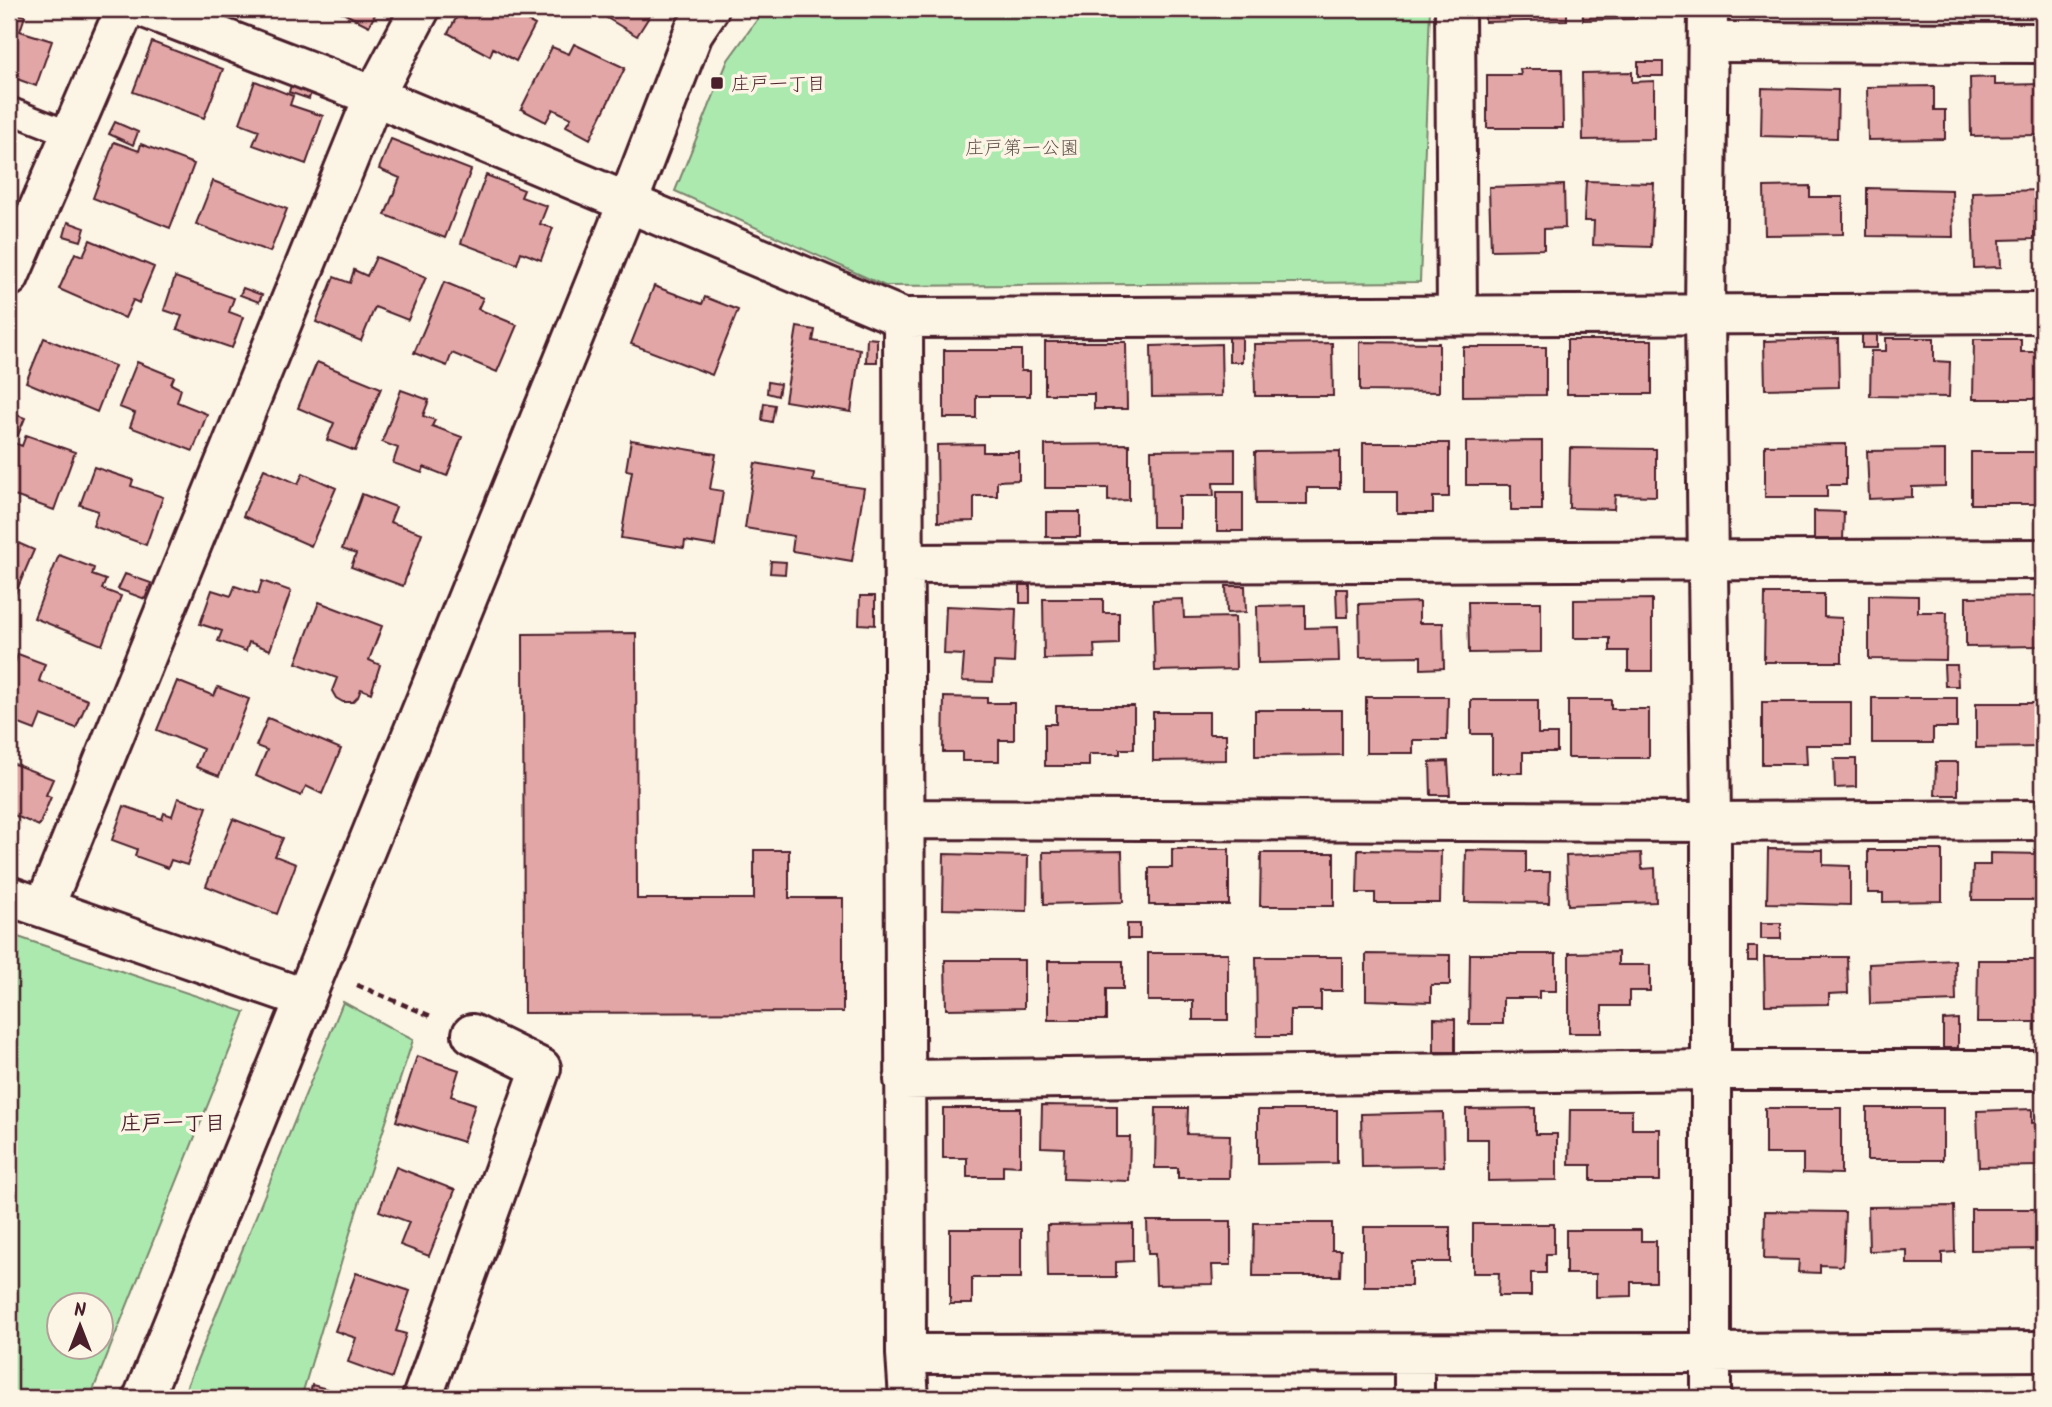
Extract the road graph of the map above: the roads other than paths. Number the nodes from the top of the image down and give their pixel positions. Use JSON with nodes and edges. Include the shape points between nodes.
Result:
{"nodes":[{"id":1,"x":124,"y":9,"type":"edge"},
{"id":2,"x":147,"y":9,"type":"edge"},
{"id":3,"x":420,"y":9,"type":"edge"},
{"id":4,"x":709,"y":9,"type":"edge"},
{"id":5,"x":1455,"y":9,"type":"edge"},
{"id":6,"x":1708,"y":25,"type":"edge"},
{"id":7,"x":2043,"y":43,"type":"edge"},
{"id":8,"x":374,"y":96,"type":"junction"},
{"id":9,"x":9,"y":110,"type":"edge"},
{"id":10,"x":70,"y":134,"type":"junction"},
{"id":11,"x":628,"y":202,"type":"junction"},
{"id":12,"x":9,"y":278,"type":"edge"},
{"id":13,"x":2043,"y":313,"type":"edge"},
{"id":14,"x":1705,"y":314,"type":"junction"},
{"id":15,"x":1457,"y":316,"type":"junction"},
{"id":16,"x":903,"y":318,"type":"junction"},
{"id":17,"x":1707,"y":559,"type":"junction"},
{"id":18,"x":2043,"y":559,"type":"edge"},
{"id":19,"x":904,"y":564,"type":"junction"},
{"id":20,"x":905,"y":820,"type":"junction"},
{"id":21,"x":2043,"y":820,"type":"edge"},
{"id":22,"x":1710,"y":822,"type":"junction"},
{"id":23,"x":9,"y":896,"type":"edge"},
{"id":24,"x":44,"y":908,"type":"junction"},
{"id":25,"x":310,"y":983,"type":"junction"},
{"id":26,"x":472,"y":1034,"type":"road end"},
{"id":27,"x":1710,"y":1070,"type":"junction"},
{"id":28,"x":2043,"y":1070,"type":"edge"},
{"id":29,"x":904,"y":1080,"type":"junction"},
{"id":30,"x":2043,"y":1351,"type":"edge"},
{"id":31,"x":1711,"y":1353,"type":"junction"},
{"id":32,"x":906,"y":1354,"type":"junction"},
{"id":33,"x":1414,"y":1354,"type":"junction"},
{"id":34,"x":143,"y":1398,"type":"edge"},
{"id":35,"x":422,"y":1398,"type":"edge"},
{"id":36,"x":909,"y":1398,"type":"edge"},
{"id":37,"x":1414,"y":1398,"type":"edge"},
{"id":38,"x":1711,"y":1398,"type":"edge"}],
"edges":[{"from":1,"to":10,"type":"street"},
{"from":2,"to":8,"type":"street"},
{"from":3,"to":8,"type":"street"},
{"from":4,"to":11,"type":"street","via":[[694,32]]},
{"from":5,"to":15,"type":"street"},
{"from":6,"to":7,"type":"street"},
{"from":6,"to":14,"type":"street"},
{"from":8,"to":11,"type":"street"},
{"from":8,"to":24,"type":"street"},
{"from":9,"to":10,"type":"lane"},
{"from":10,"to":12,"type":"street"},
{"from":11,"to":16,"type":"street"},
{"from":11,"to":25,"type":"street"},
{"from":13,"to":14,"type":"street"},
{"from":14,"to":15,"type":"street"},
{"from":14,"to":17,"type":"street"},
{"from":15,"to":16,"type":"street"},
{"from":16,"to":19,"type":"street"},
{"from":17,"to":18,"type":"street"},
{"from":17,"to":19,"type":"street"},
{"from":17,"to":22,"type":"street"},
{"from":19,"to":20,"type":"street"},
{"from":20,"to":22,"type":"street"},
{"from":20,"to":29,"type":"street"},
{"from":21,"to":22,"type":"street"},
{"from":22,"to":27,"type":"street"},
{"from":23,"to":24,"type":"street"},
{"from":24,"to":25,"type":"street"},
{"from":25,"to":34,"type":"street"},
{"from":26,"to":35,"type":"street","via":[[541,1068]]},
{"from":27,"to":28,"type":"street"},
{"from":27,"to":29,"type":"street"},
{"from":27,"to":31,"type":"street"},
{"from":29,"to":32,"type":"street"},
{"from":30,"to":31,"type":"street"},
{"from":31,"to":33,"type":"street"},
{"from":31,"to":38,"type":"street"},
{"from":32,"to":33,"type":"street"},
{"from":32,"to":36,"type":"street"},
{"from":33,"to":37,"type":"street"}]}
